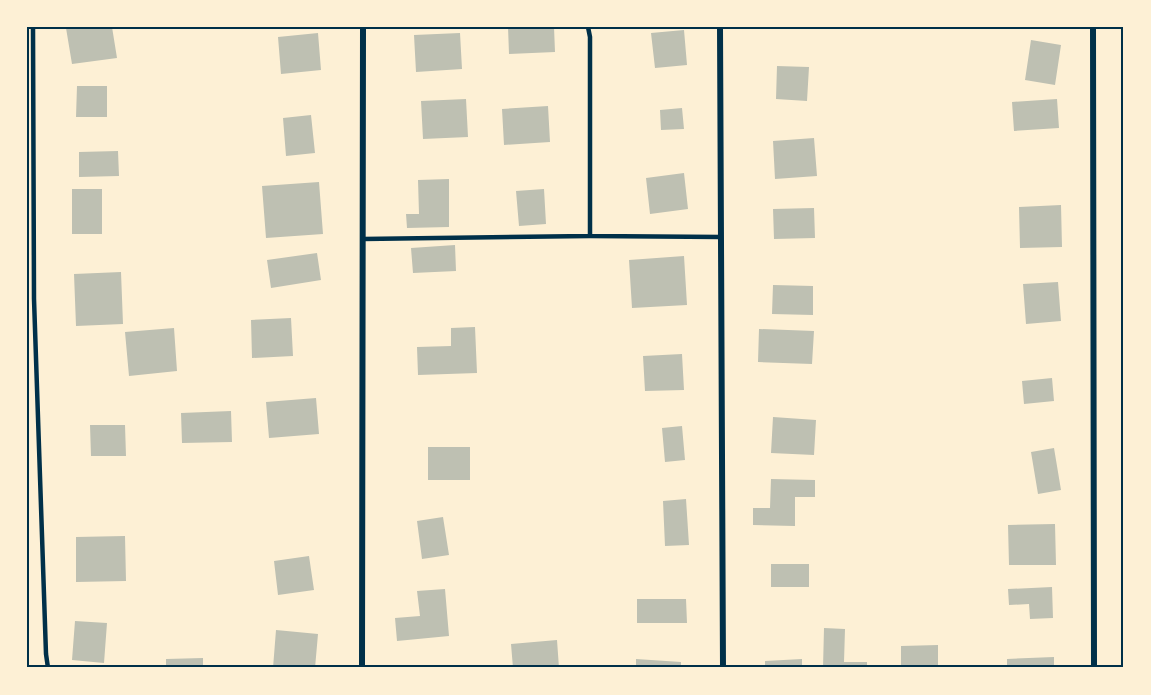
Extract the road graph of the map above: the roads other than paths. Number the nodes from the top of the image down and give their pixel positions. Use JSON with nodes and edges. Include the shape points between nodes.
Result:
{"nodes":[{"id":1,"x":33,"y":27,"type":"edge"},
{"id":2,"x":363,"y":27,"type":"edge"},
{"id":3,"x":588,"y":27,"type":"edge"},
{"id":4,"x":720,"y":27,"type":"edge"},
{"id":5,"x":1094,"y":27,"type":"edge"},
{"id":6,"x":590,"y":236,"type":"junction"},
{"id":7,"x":721,"y":237,"type":"junction"},
{"id":8,"x":363,"y":238,"type":"junction"},
{"id":9,"x":48,"y":668,"type":"edge"},
{"id":10,"x":362,"y":668,"type":"edge"},
{"id":11,"x":723,"y":668,"type":"edge"},
{"id":12,"x":1094,"y":668,"type":"edge"}],
"edges":[{"from":1,"to":9,"type":"lane","via":[[34,299]]},
{"from":2,"to":8,"type":"street"},
{"from":3,"to":6,"type":"lane"},
{"from":4,"to":7,"type":"street"},
{"from":5,"to":12,"type":"street"},
{"from":6,"to":7,"type":"lane"},
{"from":6,"to":8,"type":"lane"},
{"from":7,"to":11,"type":"street"},
{"from":8,"to":10,"type":"street"}]}
